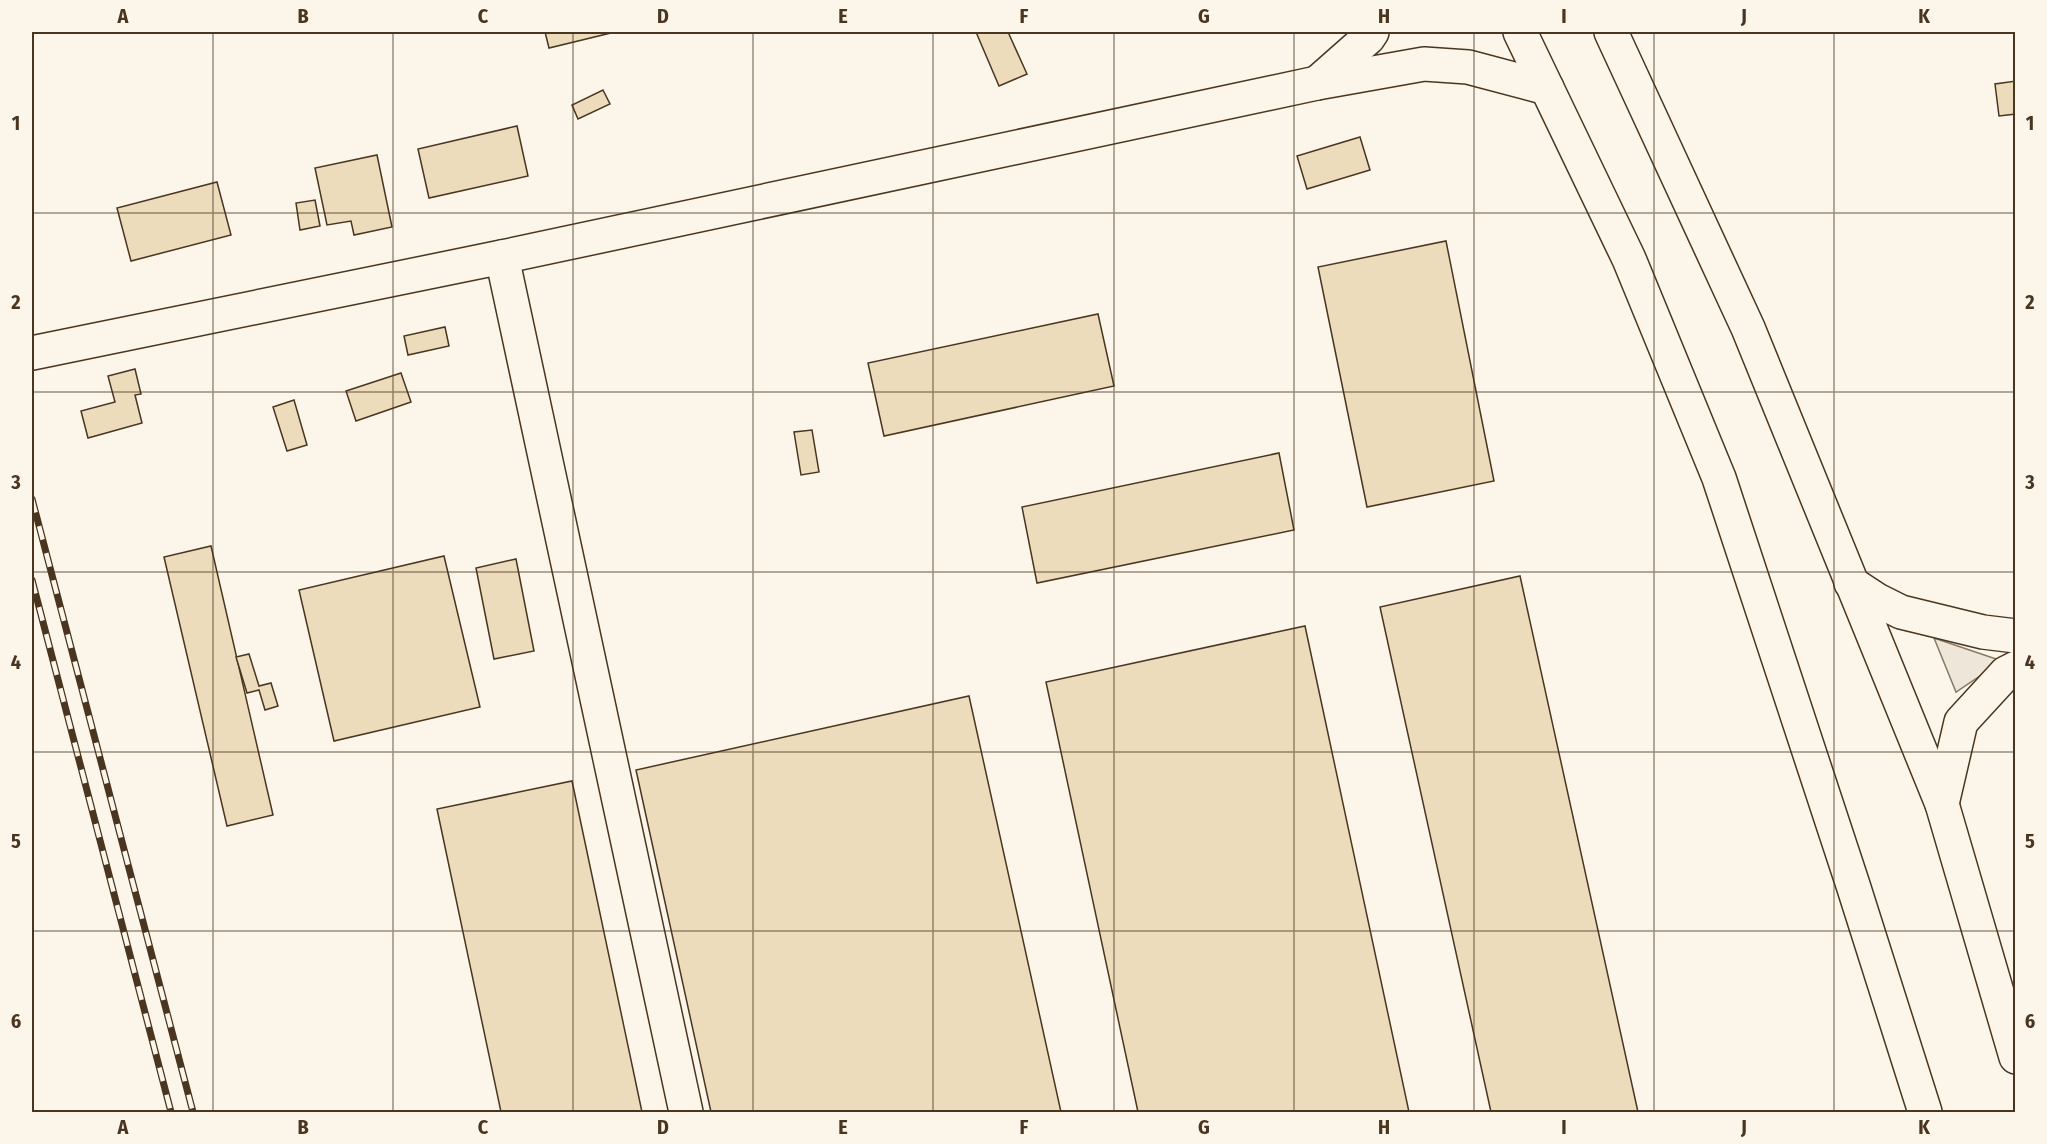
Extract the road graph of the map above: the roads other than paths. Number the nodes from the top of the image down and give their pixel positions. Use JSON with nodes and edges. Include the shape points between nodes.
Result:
{"nodes":[{"id":1,"x":1372,"y":32,"type":"edge"},
{"id":2,"x":1520,"y":32,"type":"edge"},
{"id":3,"x":1611,"y":32,"type":"edge"},
{"id":4,"x":1317,"y":83,"type":"junction"},
{"id":5,"x":1547,"y":88,"type":"junction"},
{"id":6,"x":502,"y":257,"type":"junction"},
{"id":7,"x":32,"y":352,"type":"edge"},
{"id":8,"x":1851,"y":583,"type":"junction"},
{"id":9,"x":2016,"y":636,"type":"edge"},
{"id":10,"x":2016,"y":668,"type":"edge"},
{"id":11,"x":1942,"y":804,"type":"junction"},
{"id":12,"x":2016,"y":1057,"type":"edge"},
{"id":13,"x":686,"y":1113,"type":"edge"},
{"id":14,"x":1925,"y":1113,"type":"edge"}],
"edges":[{"from":1,"to":4,"type":"main road"},
{"from":2,"to":5,"type":"main road"},
{"from":3,"to":8,"type":"main road","via":[[1748,328]]},
{"from":4,"to":5,"type":"main road","via":[[1424,64],[1468,68]]},
{"from":4,"to":6,"type":"main road"},
{"from":5,"to":14,"type":"main road","via":[[1629,259],[1719,478]]},
{"from":6,"to":7,"type":"main road"},
{"from":6,"to":13,"type":"main road"},
{"from":8,"to":9,"type":"main road","via":[[1901,612]]},
{"from":8,"to":11,"type":"main road"},
{"from":10,"to":11,"type":"main road","via":[[2006,673],[1961,722]]},
{"from":11,"to":12,"type":"main road"}]}
